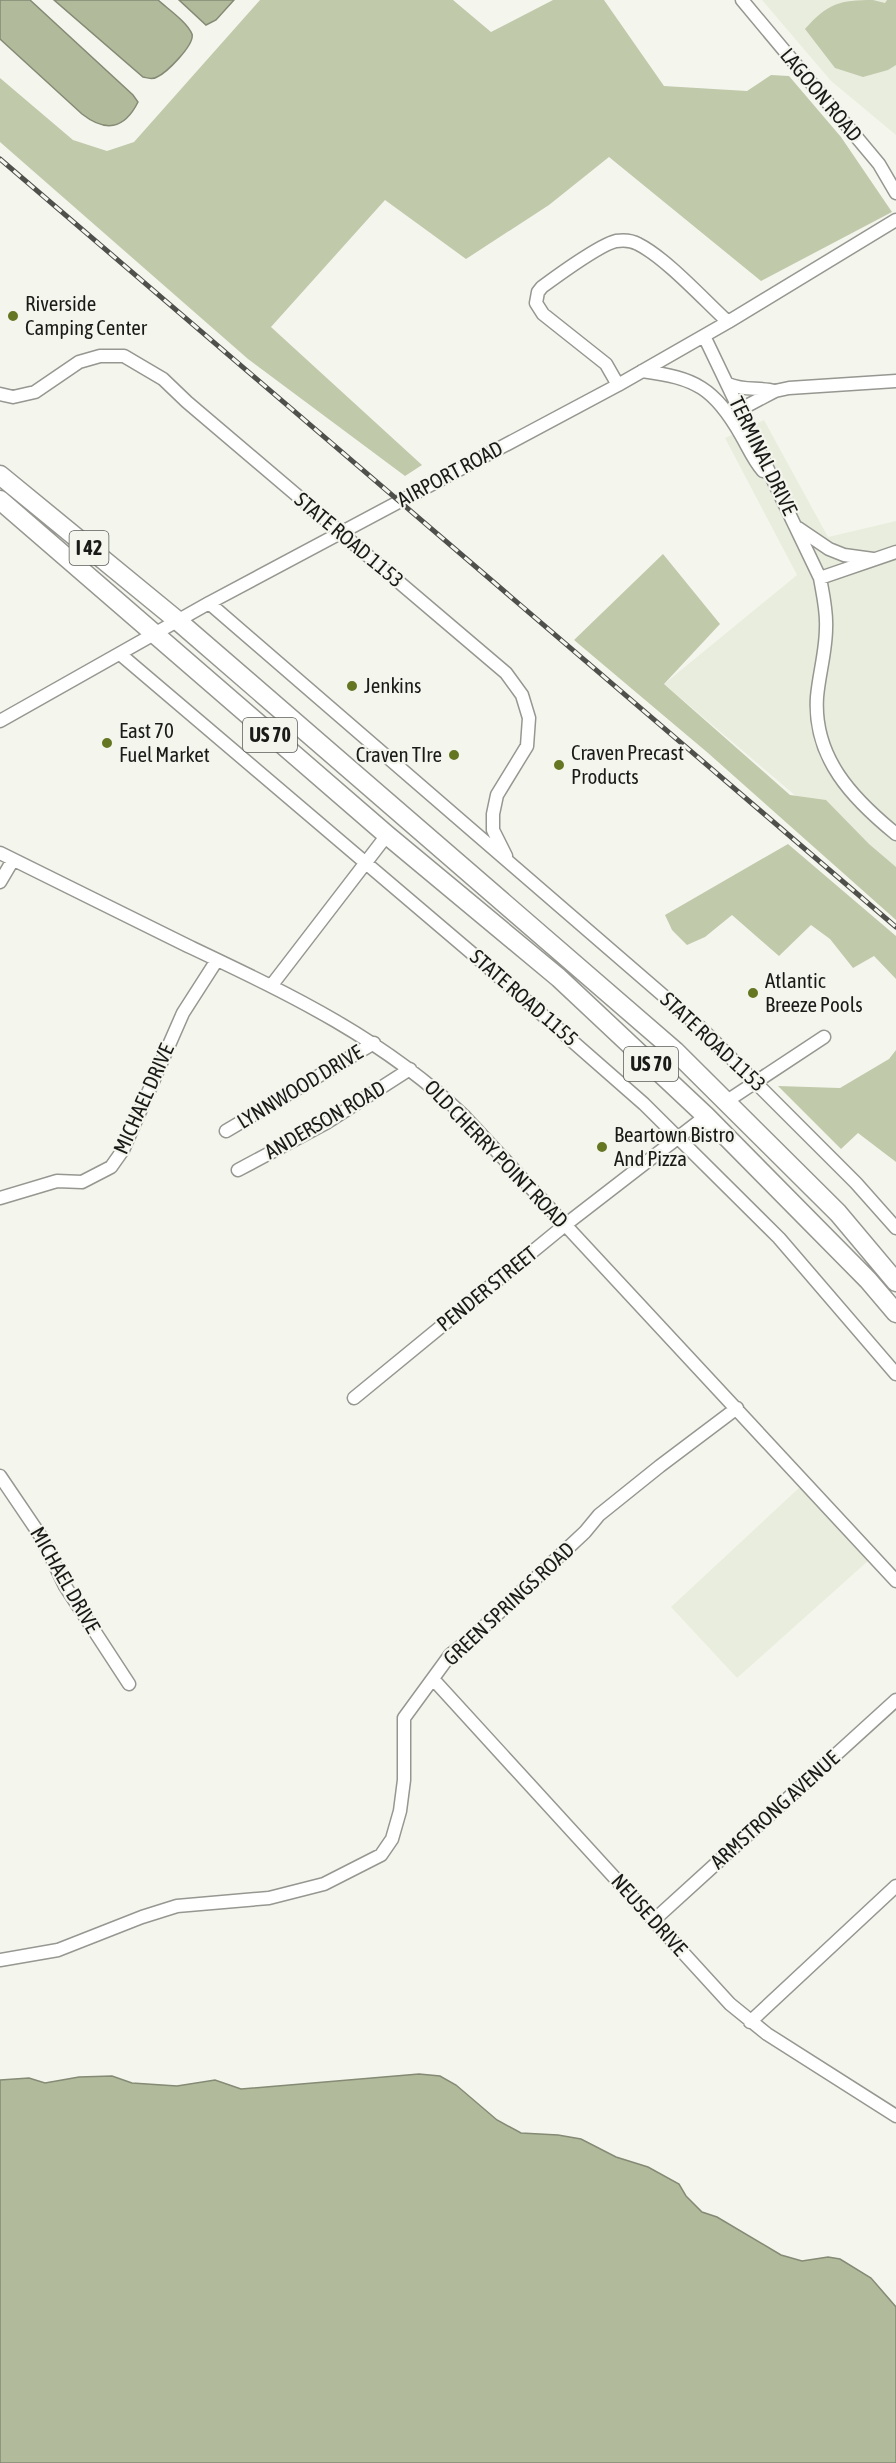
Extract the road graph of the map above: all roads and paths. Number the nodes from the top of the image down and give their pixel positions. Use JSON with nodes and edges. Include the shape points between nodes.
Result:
{"nodes":[{"id":1,"x":742,"y":0,"type":"edge"},
{"id":2,"x":896,"y":193,"type":"edge"},
{"id":3,"x":896,"y":220,"type":"edge"},
{"id":4,"x":728,"y":322,"type":"junction"},
{"id":5,"x":704,"y":336,"type":"junction"},
{"id":6,"x":642,"y":371,"type":"junction"},
{"id":7,"x":896,"y":381,"type":"edge"},
{"id":8,"x":728,"y":384,"type":"junction"},
{"id":9,"x":618,"y":385,"type":"junction"},
{"id":10,"x":775,"y":392,"type":"junction"},
{"id":11,"x":0,"y":394,"type":"edge"},
{"id":12,"x":741,"y":409,"type":"junction"},
{"id":13,"x":0,"y":475,"type":"edge"},
{"id":14,"x":774,"y":480,"type":"junction"},
{"id":15,"x":0,"y":500,"type":"edge"},
{"id":16,"x":797,"y":528,"type":"junction"},
{"id":17,"x":340,"y":533,"type":"junction"},
{"id":18,"x":896,"y":552,"type":"edge"},
{"id":19,"x":873,"y":559,"type":"junction"},
{"id":20,"x":820,"y":578,"type":"junction"},
{"id":21,"x":209,"y":603,"type":"junction"},
{"id":22,"x":178,"y":621,"type":"junction"},
{"id":23,"x":154,"y":635,"type":"junction"},
{"id":24,"x":120,"y":654,"type":"junction"},
{"id":25,"x":0,"y":721,"type":"edge"},
{"id":26,"x":896,"y":834,"type":"edge"},
{"id":27,"x":387,"y":835,"type":"junction"},
{"id":28,"x":0,"y":853,"type":"edge"},
{"id":29,"x":13,"y":860,"type":"junction"},
{"id":30,"x":365,"y":863,"type":"junction"},
{"id":31,"x":518,"y":870,"type":"junction"},
{"id":32,"x":0,"y":882,"type":"edge"},
{"id":33,"x":217,"y":960,"type":"junction"},
{"id":34,"x":271,"y":986,"type":"junction"},
{"id":35,"x":824,"y":1037,"type":"dead end"},
{"id":36,"x":374,"y":1043,"type":"junction"},
{"id":37,"x":410,"y":1069,"type":"junction"},
{"id":38,"x":755,"y":1081,"type":"junction"},
{"id":39,"x":727,"y":1101,"type":"junction"},
{"id":40,"x":706,"y":1116,"type":"junction"},
{"id":41,"x":226,"y":1131,"type":"dead end"},
{"id":42,"x":678,"y":1136,"type":"junction"},
{"id":43,"x":238,"y":1170,"type":"dead end"},
{"id":44,"x":0,"y":1198,"type":"edge"},
{"id":45,"x":566,"y":1225,"type":"junction"},
{"id":46,"x":896,"y":1228,"type":"edge"},
{"id":47,"x":896,"y":1281,"type":"edge"},
{"id":48,"x":896,"y":1313,"type":"edge"},
{"id":49,"x":896,"y":1374,"type":"edge"},
{"id":50,"x":354,"y":1398,"type":"dead end"},
{"id":51,"x":737,"y":1408,"type":"junction"},
{"id":52,"x":0,"y":1476,"type":"edge"},
{"id":53,"x":896,"y":1581,"type":"edge"},
{"id":54,"x":433,"y":1679,"type":"junction"},
{"id":55,"x":129,"y":1684,"type":"dead end"},
{"id":56,"x":896,"y":1700,"type":"edge"},
{"id":57,"x":896,"y":1886,"type":"edge"},
{"id":58,"x":654,"y":1920,"type":"junction"},
{"id":59,"x":0,"y":1960,"type":"edge"},
{"id":60,"x":750,"y":2022,"type":"junction"},
{"id":61,"x":896,"y":2116,"type":"edge"}],
"edges":[{"from":1,"to":2,"type":"street","name":"LAGOON ROAD","via":[[879,164]]},
{"from":3,"to":4,"type":"street","name":"AIRPORT ROAD"},
{"from":4,"to":5,"type":"street","name":"AIRPORT ROAD"},
{"from":4,"to":9,"type":"street","via":[[639,244],[626,240],[600,249],[542,287],[536,303],[543,314],[606,364]]},
{"from":5,"to":6,"type":"street","name":"AIRPORT ROAD"},
{"from":5,"to":8,"type":"street","name":"TERMINAL DRIVE"},
{"from":6,"to":9,"type":"street","name":"AIRPORT ROAD"},
{"from":6,"to":14,"type":"street","via":[[691,382],[715,397],[760,468]]},
{"from":7,"to":10,"type":"street"},
{"from":8,"to":10,"type":"street"},
{"from":8,"to":12,"type":"street","name":"TERMINAL DRIVE"},
{"from":9,"to":17,"type":"street","name":"AIRPORT ROAD"},
{"from":10,"to":12,"type":"street"},
{"from":11,"to":17,"type":"street","name":"STATE ROAD 1153","via":[[13,397],[34,392],[79,362],[100,356],[124,356],[163,379]]},
{"from":12,"to":14,"type":"street","name":"TERMINAL DRIVE"},
{"from":13,"to":22,"type":"highway","number":"I 42"},
{"from":14,"to":16,"type":"street","name":"TERMINAL DRIVE"},
{"from":15,"to":23,"type":"highway","number":"US 70"},
{"from":16,"to":19,"type":"street","via":[[829,549]]},
{"from":16,"to":20,"type":"street","name":"TERMINAL DRIVE"},
{"from":17,"to":21,"type":"street","name":"AIRPORT ROAD"},
{"from":17,"to":31,"type":"street","name":"STATE ROAD 1153","via":[[506,673],[522,695],[529,718],[527,746],[497,795],[493,814],[493,830],[502,851]]},
{"from":18,"to":19,"type":"street"},
{"from":19,"to":20,"type":"street"},
{"from":20,"to":26,"type":"street","name":"TERMINAL DRIVE","via":[[826,628],[817,700],[824,745],[849,792]]},
{"from":21,"to":22,"type":"street","name":"AIRPORT ROAD"},
{"from":21,"to":31,"type":"street","name":"STATE ROAD 1153"},
{"from":22,"to":23,"type":"street","name":"AIRPORT ROAD"},
{"from":22,"to":39,"type":"highway","number":"I 42","via":[[666,1043]]},
{"from":23,"to":24,"type":"street","name":"AIRPORT ROAD"},
{"from":23,"to":27,"type":"highway","number":"US 70"},
{"from":24,"to":25,"type":"street","name":"AIRPORT ROAD"},
{"from":24,"to":30,"type":"street","name":"STATE ROAD 1155"},
{"from":27,"to":30,"type":"street"},
{"from":27,"to":40,"type":"highway","number":"US 70","via":[[559,978]]},
{"from":28,"to":29,"type":"street","name":"OLD CHERRY POINT ROAD"},
{"from":29,"to":32,"type":"street"},
{"from":29,"to":33,"type":"street","name":"OLD CHERRY POINT ROAD"},
{"from":30,"to":34,"type":"street"},
{"from":30,"to":42,"type":"street","name":"STATE ROAD 1155"},
{"from":31,"to":38,"type":"street","name":"STATE ROAD 1153","via":[[687,1016]]},
{"from":33,"to":34,"type":"street","name":"OLD CHERRY POINT ROAD"},
{"from":33,"to":44,"type":"street","name":"MICHAEL DRIVE","via":[[183,1013],[123,1150],[111,1167],[82,1182],[57,1181]]},
{"from":34,"to":36,"type":"street","name":"OLD CHERRY POINT ROAD"},
{"from":35,"to":38,"type":"street"},
{"from":36,"to":37,"type":"street","name":"OLD CHERRY POINT ROAD"},
{"from":36,"to":41,"type":"street","name":"LYNNWOOD DRIVE"},
{"from":37,"to":43,"type":"street","name":"ANDERSON ROAD","via":[[326,1123]]},
{"from":37,"to":45,"type":"street","name":"OLD CHERRY POINT ROAD","via":[[465,1117]]},
{"from":38,"to":39,"type":"street"},
{"from":38,"to":46,"type":"street","name":"STATE ROAD 1153"},
{"from":39,"to":47,"type":"highway","number":"I 42","via":[[838,1213]]},
{"from":40,"to":42,"type":"street","name":"PENDER STREET"},
{"from":40,"to":48,"type":"highway","number":"US 70"},
{"from":42,"to":45,"type":"street","name":"PENDER STREET"},
{"from":42,"to":49,"type":"street","name":"STATE ROAD 1155","via":[[779,1238]]},
{"from":45,"to":50,"type":"street","name":"PENDER STREET"},
{"from":45,"to":51,"type":"street","name":"OLD CHERRY POINT ROAD"},
{"from":51,"to":53,"type":"street","name":"OLD CHERRY POINT ROAD"},
{"from":51,"to":54,"type":"street","name":"GREEN SPRINGS ROAD","via":[[599,1515],[450,1655]]},
{"from":52,"to":55,"type":"street","name":"MICHAEL DRIVE","via":[[42,1538],[65,1586]]},
{"from":54,"to":58,"type":"street","name":"NEUSE DRIVE"},
{"from":54,"to":59,"type":"street","name":"GREEN SPRINGS ROAD","via":[[404,1718],[400,1811],[392,1839],[381,1855],[324,1884],[269,1898],[177,1906],[58,1950]]},
{"from":56,"to":58,"type":"street","name":"ARMSTRONG AVENUE"},
{"from":57,"to":60,"type":"street"},
{"from":58,"to":60,"type":"street","name":"NEUSE DRIVE"},
{"from":60,"to":61,"type":"street","name":"NEUSE DRIVE"}]}
